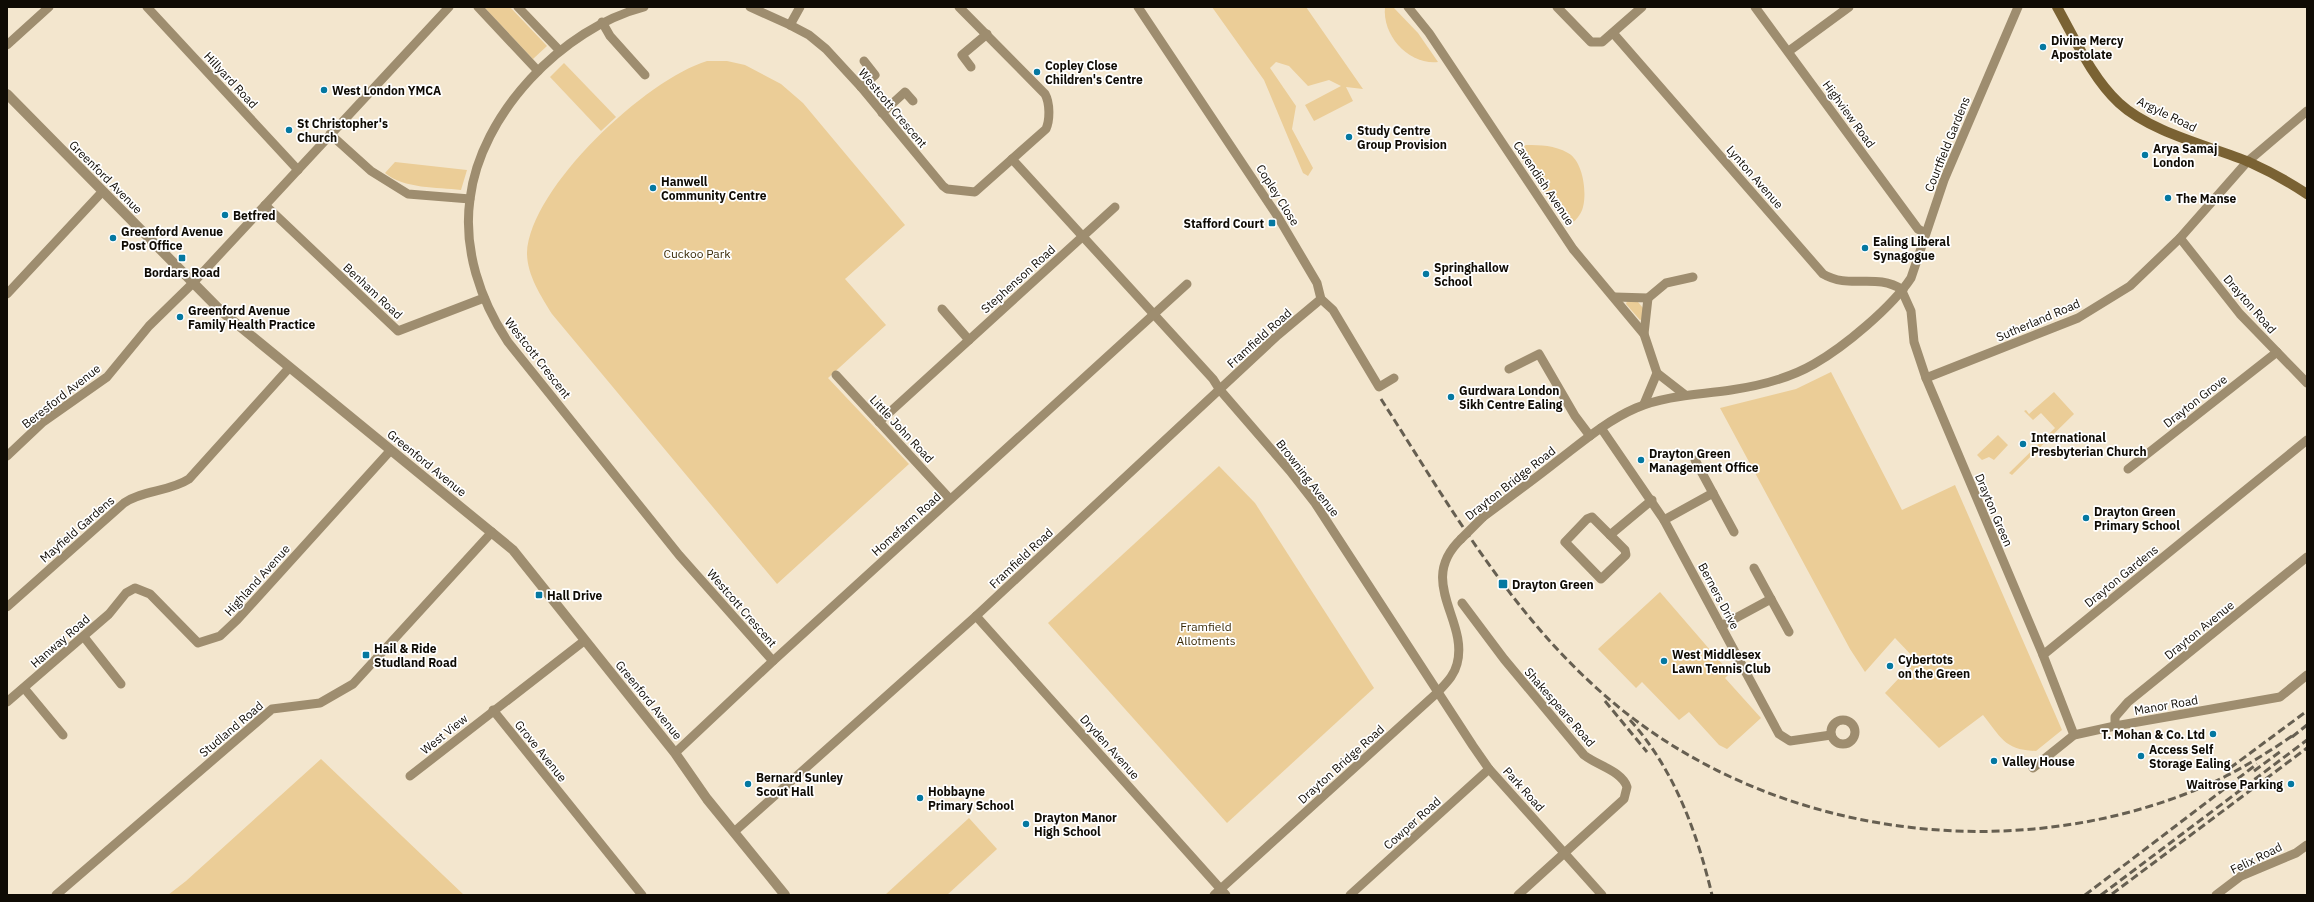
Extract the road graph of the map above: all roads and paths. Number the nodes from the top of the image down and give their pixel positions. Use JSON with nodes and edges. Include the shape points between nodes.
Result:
{"nodes":[{"id":1,"x":49,"y":7,"type":"edge"},
{"id":2,"x":147,"y":7,"type":"edge"},
{"id":3,"x":450,"y":7,"type":"edge"},
{"id":4,"x":478,"y":7,"type":"edge"},
{"id":5,"x":518,"y":7,"type":"edge"},
{"id":6,"x":644,"y":7,"type":"edge"},
{"id":7,"x":750,"y":7,"type":"edge"},
{"id":8,"x":800,"y":7,"type":"edge"},
{"id":9,"x":959,"y":7,"type":"edge"},
{"id":10,"x":1138,"y":7,"type":"edge"},
{"id":11,"x":1408,"y":7,"type":"edge"},
{"id":12,"x":1557,"y":7,"type":"edge"},
{"id":13,"x":1642,"y":7,"type":"edge"},
{"id":14,"x":1756,"y":7,"type":"edge"},
{"id":15,"x":1849,"y":7,"type":"edge"},
{"id":16,"x":2018,"y":7,"type":"edge"},
{"id":17,"x":2056,"y":7,"type":"edge"},
{"id":18,"x":602,"y":22,"type":"junction"},
{"id":19,"x":790,"y":25,"type":"junction"},
{"id":20,"x":1613,"y":33,"type":"junction"},
{"id":21,"x":987,"y":34,"type":"junction"},
{"id":22,"x":7,"y":45,"type":"edge"},
{"id":23,"x":1789,"y":51,"type":"junction"},
{"id":24,"x":560,"y":52,"type":"junction"},
{"id":25,"x":864,"y":61,"type":"dead end"},
{"id":26,"x":971,"y":66,"type":"dead end"},
{"id":27,"x":538,"y":71,"type":"junction"},
{"id":28,"x":645,"y":75,"type":"dead end"},
{"id":29,"x":861,"y":87,"type":"junction"},
{"id":30,"x":7,"y":94,"type":"edge"},
{"id":31,"x":913,"y":101,"type":"dead end"},
{"id":32,"x":2307,"y":111,"type":"edge"},
{"id":33,"x":882,"y":112,"type":"junction"},
{"id":34,"x":330,"y":134,"type":"junction"},
{"id":35,"x":1012,"y":159,"type":"junction"},
{"id":36,"x":2248,"y":162,"type":"junction"},
{"id":37,"x":298,"y":170,"type":"junction"},
{"id":38,"x":102,"y":192,"type":"junction"},
{"id":39,"x":2307,"y":194,"type":"edge"},
{"id":40,"x":470,"y":199,"type":"junction"},
{"id":41,"x":265,"y":205,"type":"junction"},
{"id":42,"x":1115,"y":207,"type":"dead end"},
{"id":43,"x":1925,"y":233,"type":"junction"},
{"id":44,"x":1083,"y":236,"type":"junction"},
{"id":45,"x":2180,"y":238,"type":"junction"},
{"id":46,"x":1693,"y":277,"type":"dead end"},
{"id":47,"x":192,"y":284,"type":"junction"},
{"id":48,"x":1187,"y":284,"type":"dead end"},
{"id":49,"x":1903,"y":290,"type":"junction"},
{"id":50,"x":7,"y":294,"type":"edge"},
{"id":51,"x":1614,"y":297,"type":"junction"},
{"id":52,"x":484,"y":298,"type":"junction"},
{"id":53,"x":1648,"y":298,"type":"junction"},
{"id":54,"x":1321,"y":299,"type":"junction"},
{"id":55,"x":942,"y":309,"type":"dead end"},
{"id":56,"x":1154,"y":314,"type":"junction"},
{"id":57,"x":1644,"y":334,"type":"junction"},
{"id":58,"x":969,"y":340,"type":"junction"},
{"id":59,"x":2276,"y":352,"type":"junction"},
{"id":60,"x":289,"y":368,"type":"junction"},
{"id":61,"x":1509,"y":369,"type":"dead end"},
{"id":62,"x":1657,"y":373,"type":"junction"},
{"id":63,"x":836,"y":375,"type":"dead end"},
{"id":64,"x":1394,"y":378,"type":"dead end"},
{"id":65,"x":1926,"y":378,"type":"junction"},
{"id":66,"x":2307,"y":382,"type":"edge"},
{"id":67,"x":1220,"y":390,"type":"junction"},
{"id":68,"x":1684,"y":394,"type":"junction"},
{"id":69,"x":1644,"y":404,"type":"junction"},
{"id":70,"x":879,"y":422,"type":"junction"},
{"id":71,"x":1601,"y":428,"type":"junction"},
{"id":72,"x":1590,"y":436,"type":"junction"},
{"id":73,"x":2307,"y":440,"type":"edge"},
{"id":74,"x":390,"y":451,"type":"junction"},
{"id":75,"x":7,"y":456,"type":"edge"},
{"id":76,"x":1696,"y":460,"type":"dead end"},
{"id":77,"x":2128,"y":469,"type":"dead end"},
{"id":78,"x":1713,"y":493,"type":"junction"},
{"id":79,"x":950,"y":499,"type":"junction"},
{"id":80,"x":1652,"y":500,"type":"junction"},
{"id":81,"x":1664,"y":520,"type":"junction"},
{"id":82,"x":492,"y":532,"type":"junction"},
{"id":83,"x":1734,"y":532,"type":"dead end"},
{"id":84,"x":1610,"y":535,"type":"junction"},
{"id":85,"x":2307,"y":558,"type":"edge"},
{"id":86,"x":1754,"y":568,"type":"dead end"},
{"id":87,"x":126,"y":593,"type":"joint"},
{"id":88,"x":1771,"y":599,"type":"junction"},
{"id":89,"x":1462,"y":604,"type":"dead end"},
{"id":90,"x":7,"y":607,"type":"edge"},
{"id":91,"x":976,"y":616,"type":"junction"},
{"id":92,"x":1721,"y":626,"type":"junction"},
{"id":93,"x":1789,"y":632,"type":"dead end"},
{"id":94,"x":84,"y":636,"type":"junction"},
{"id":95,"x":584,"y":641,"type":"junction"},
{"id":96,"x":2043,"y":655,"type":"junction"},
{"id":97,"x":772,"y":661,"type":"junction"},
{"id":98,"x":2307,"y":675,"type":"edge"},
{"id":99,"x":121,"y":684,"type":"dead end"},
{"id":100,"x":24,"y":688,"type":"junction"},
{"id":101,"x":1438,"y":692,"type":"junction"},
{"id":102,"x":7,"y":702,"type":"edge"},
{"id":103,"x":493,"y":710,"type":"junction"},
{"id":104,"x":2115,"y":726,"type":"junction"},
{"id":105,"x":63,"y":735,"type":"dead end"},
{"id":106,"x":1831,"y":735,"type":"dead end"},
{"id":107,"x":2074,"y":735,"type":"junction"},
{"id":108,"x":675,"y":753,"type":"junction"},
{"id":109,"x":2033,"y":768,"type":"dead end"},
{"id":110,"x":1490,"y":769,"type":"junction"},
{"id":111,"x":410,"y":776,"type":"dead end"},
{"id":112,"x":734,"y":832,"type":"junction"},
{"id":113,"x":2307,"y":845,"type":"edge"},
{"id":114,"x":1565,"y":853,"type":"junction"},
{"id":115,"x":1220,"y":893,"type":"edge"},
{"id":116,"x":56,"y":895,"type":"edge"},
{"id":117,"x":642,"y":895,"type":"edge"},
{"id":118,"x":785,"y":895,"type":"edge"},
{"id":119,"x":1350,"y":895,"type":"edge"},
{"id":120,"x":1518,"y":895,"type":"edge"},
{"id":121,"x":1602,"y":895,"type":"edge"},
{"id":122,"x":2216,"y":895,"type":"edge"}],
"edges":[{"from":1,"to":22,"type":"street"},
{"from":2,"to":37,"type":"street","name":"Hillyard Road"},
{"from":3,"to":34,"type":"street"},
{"from":4,"to":27,"type":"street"},
{"from":5,"to":24,"type":"street"},
{"from":6,"to":18,"type":"street","name":"Westcott Crescent"},
{"from":7,"to":19,"type":"street","name":"Westcott Crescent"},
{"from":8,"to":19,"type":"street"},
{"from":9,"to":21,"type":"street","name":"Westcott Crescent"},
{"from":10,"to":54,"type":"street","name":"Copley Close","via":[[1278,217],[1317,283]]},
{"from":11,"to":51,"type":"street","name":"Cavendish Avenue","via":[[1433,39],[1573,249]]},
{"from":12,"to":20,"type":"street","via":[[1591,42],[1602,42]]},
{"from":13,"to":20,"type":"street"},
{"from":14,"to":23,"type":"street","name":"Highview Road"},
{"from":15,"to":23,"type":"street"},
{"from":16,"to":43,"type":"street","name":"Courtfield Gardens","via":[[1944,180]]},
{"from":17,"to":36,"type":"main road","name":"Argyle Road","via":[[2094,71],[2121,104],[2175,134]]},
{"from":18,"to":24,"type":"street","name":"Westcott Crescent"},
{"from":18,"to":28,"type":"street","via":[[610,36]]},
{"from":19,"to":29,"type":"street","name":"Westcott Crescent","via":[[809,35],[826,49]]},
{"from":20,"to":49,"type":"street","name":"Lynton Avenue","via":[[1823,274],[1838,281],[1891,282]]},
{"from":21,"to":26,"type":"street","via":[[962,55]]},
{"from":21,"to":35,"type":"street","name":"Westcott Crescent","via":[[1013,59],[1048,100],[1046,129]]},
{"from":23,"to":43,"type":"street","name":"Highview Road","via":[[1918,229]]},
{"from":24,"to":27,"type":"street","name":"Westcott Crescent"},
{"from":25,"to":29,"type":"street","via":[[875,75]]},
{"from":27,"to":40,"type":"street","name":"Westcott Crescent","via":[[511,102],[491,135],[477,166]]},
{"from":29,"to":33,"type":"street","name":"Westcott Crescent"},
{"from":30,"to":38,"type":"street","name":"Greenford Avenue"},
{"from":31,"to":33,"type":"street","via":[[905,92]]},
{"from":32,"to":36,"type":"street","name":"Sutherland Road"},
{"from":33,"to":35,"type":"street","name":"Westcott Crescent","via":[[947,189],[975,192]]},
{"from":34,"to":37,"type":"street"},
{"from":34,"to":40,"type":"street","via":[[371,171],[408,194]]},
{"from":35,"to":44,"type":"street","name":"Browning Avenue"},
{"from":36,"to":39,"type":"main road","name":"Argyle Road"},
{"from":36,"to":45,"type":"street","name":"Sutherland Road"},
{"from":37,"to":41,"type":"street"},
{"from":38,"to":47,"type":"street","name":"Greenford Avenue"},
{"from":38,"to":50,"type":"street"},
{"from":40,"to":52,"type":"street","name":"Westcott Crescent","via":[[472,257]]},
{"from":41,"to":47,"type":"street"},
{"from":41,"to":52,"type":"street","name":"Benham Road","via":[[398,331]]},
{"from":42,"to":44,"type":"street"},
{"from":43,"to":49,"type":"street","name":"Courtfield Gardens","via":[[1911,278]]},
{"from":44,"to":56,"type":"street","name":"Browning Avenue"},
{"from":44,"to":58,"type":"street","name":"Stephenson Road"},
{"from":45,"to":59,"type":"street","name":"Drayton Road","via":[[2240,314]]},
{"from":45,"to":65,"type":"street","name":"Sutherland Road","via":[[2130,286],[2078,318]]},
{"from":46,"to":53,"type":"street","via":[[1666,283]]},
{"from":47,"to":60,"type":"street","name":"Greenford Avenue"},
{"from":47,"to":75,"type":"street","name":"Beresford Avenue","via":[[149,326],[107,377],[43,422]]},
{"from":48,"to":56,"type":"street"},
{"from":49,"to":65,"type":"street","name":"Drayton Green","via":[[1911,311],[1914,342]]},
{"from":49,"to":68,"type":"street","name":"Drayton Bridge Road","via":[[1843,344],[1814,364],[1788,376],[1732,390]]},
{"from":51,"to":53,"type":"street"},
{"from":51,"to":57,"type":"street","name":"Cavendish Avenue"},
{"from":52,"to":97,"type":"street","name":"Westcott Crescent","via":[[493,320],[508,342],[679,555]]},
{"from":53,"to":57,"type":"street"},
{"from":54,"to":64,"type":"street","name":"Copley Close","via":[[1333,310],[1379,387]]},
{"from":54,"to":67,"type":"street","name":"Framfield Road","via":[[1278,335]]},
{"from":55,"to":58,"type":"street"},
{"from":56,"to":67,"type":"street","name":"Browning Avenue"},
{"from":56,"to":79,"type":"street","name":"Homefarm Road"},
{"from":57,"to":62,"type":"street","name":"Cavendish Avenue"},
{"from":58,"to":70,"type":"street","name":"Stephenson Road"},
{"from":59,"to":66,"type":"street","name":"Drayton Road"},
{"from":59,"to":77,"type":"street","name":"Drayton Grove"},
{"from":60,"to":74,"type":"street","name":"Greenford Avenue"},
{"from":60,"to":90,"type":"street","name":"Mayfield Gardens","via":[[189,479],[171,488],[124,503]]},
{"from":61,"to":72,"type":"street","via":[[1539,354],[1575,416]]},
{"from":62,"to":68,"type":"street"},
{"from":62,"to":69,"type":"street"},
{"from":63,"to":70,"type":"street","name":"Little John Road"},
{"from":65,"to":96,"type":"street","name":"Drayton Green"},
{"from":67,"to":91,"type":"street","name":"Framfield Road"},
{"from":67,"to":101,"type":"street","name":"Browning Avenue","via":[[1315,503]]},
{"from":68,"to":69,"type":"street","name":"Drayton Bridge Road"},
{"from":69,"to":71,"type":"street","name":"Drayton Bridge Road"},
{"from":70,"to":79,"type":"street","name":"Little John Road"},
{"from":71,"to":72,"type":"street","name":"Drayton Bridge Road"},
{"from":71,"to":80,"type":"street","name":"Berners Drive"},
{"from":72,"to":101,"type":"street","name":"Drayton Bridge Road","bridge":true,"via":[[1483,517],[1448,556],[1442,585],[1458,640],[1459,656],[1451,677]]},
{"from":73,"to":96,"type":"street","name":"Drayton Gardens"},
{"from":74,"to":82,"type":"street","name":"Greenford Avenue"},
{"from":74,"to":87,"type":"street","name":"Highland Avenue","via":[[220,636],[198,643],[150,594],[135,588]]},
{"from":76,"to":78,"type":"street"},
{"from":78,"to":81,"type":"street"},
{"from":78,"to":83,"type":"street"},
{"from":79,"to":97,"type":"street","name":"Homefarm Road"},
{"from":80,"to":81,"type":"street","name":"Berners Drive"},
{"from":80,"to":84,"type":"street"},
{"from":81,"to":92,"type":"street","name":"Berners Drive"},
{"from":82,"to":95,"type":"street","name":"Greenford Avenue","via":[[513,550]]},
{"from":82,"to":116,"type":"street","name":"Studland Road","via":[[353,684],[320,703],[272,709]]},
{"from":84,"to":84,"type":"street","via":[[1625,550],[1626,555],[1601,579],[1565,542],[1587,519],[1592,518]]},
{"from":85,"to":104,"type":"street","name":"Drayton Avenue","via":[[2128,702],[2115,717]]},
{"from":86,"to":88,"type":"street"},
{"from":87,"to":94,"type":"street","name":"Hanway Road","via":[[109,614]]},
{"from":88,"to":92,"type":"street"},
{"from":88,"to":93,"type":"street"},
{"from":89,"to":114,"type":"street","name":"Shakespeare Road","via":[[1508,665],[1584,755],[1601,767],[1619,774],[1626,782],[1627,791],[1624,799]]},
{"from":91,"to":112,"type":"street","name":"Framfield Road"},
{"from":91,"to":115,"type":"street","name":"Dryden Avenue"},
{"from":92,"to":106,"type":"street","name":"Berners Drive","via":[[1764,707],[1784,738],[1790,741]]},
{"from":94,"to":99,"type":"street"},
{"from":94,"to":100,"type":"street","name":"Hanway Road"},
{"from":95,"to":103,"type":"street"},
{"from":95,"to":108,"type":"street","name":"Greenford Avenue"},
{"from":96,"to":107,"type":"street","name":"Drayton Green"},
{"from":97,"to":108,"type":"street","name":"Homefarm Road"},
{"from":98,"to":104,"type":"street","name":"Manor Road","via":[[2280,697]]},
{"from":100,"to":102,"type":"street","name":"Hanway Road"},
{"from":100,"to":105,"type":"street"},
{"from":101,"to":110,"type":"street","name":"Park Road"},
{"from":101,"to":115,"type":"street","name":"Drayton Bridge Road"},
{"from":103,"to":111,"type":"street","name":"West View"},
{"from":103,"to":117,"type":"street","name":"Grove Avenue"},
{"from":104,"to":107,"type":"street","name":"Manor Road"},
{"from":107,"to":109,"type":"street","name":"Manor Road"},
{"from":108,"to":112,"type":"street","name":"Greenford Avenue"},
{"from":110,"to":114,"type":"street","name":"Park Road"},
{"from":110,"to":119,"type":"street","name":"Cowper Road"},
{"from":112,"to":118,"type":"street","name":"Greenford Avenue"},
{"from":113,"to":122,"type":"street","name":"Felix Road","via":[[2296,853],[2241,876]]},
{"from":114,"to":120,"type":"street","name":"Shakespeare Road"},
{"from":114,"to":121,"type":"street","name":"Park Road"}]}
